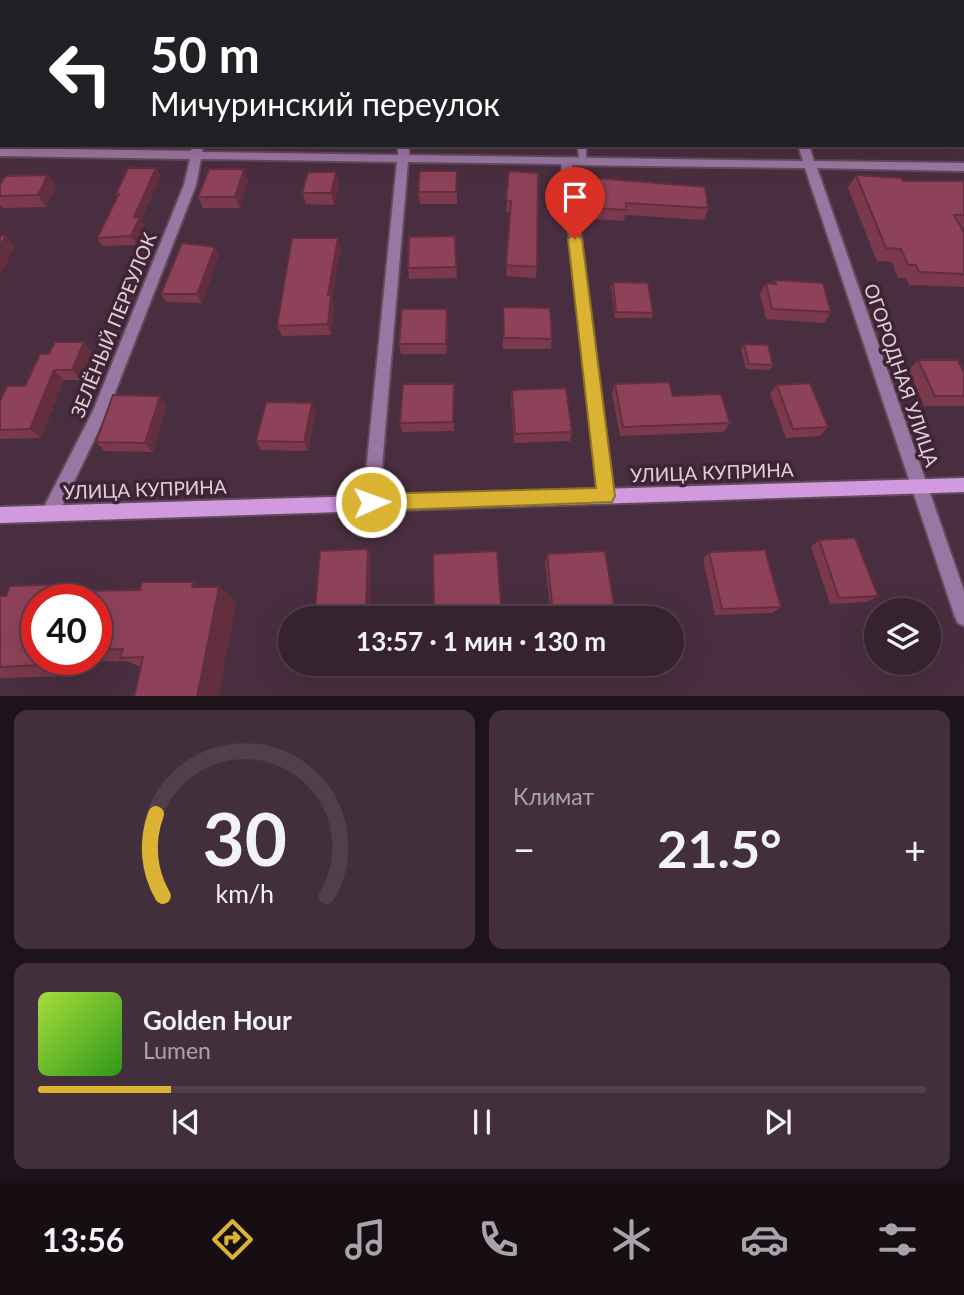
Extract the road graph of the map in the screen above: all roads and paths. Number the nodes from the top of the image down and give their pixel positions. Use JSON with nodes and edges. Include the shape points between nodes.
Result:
{"nodes":[{"id":1,"x":582,"y":147,"type":"edge"},
{"id":2,"x":804,"y":147,"type":"edge"},
{"id":3,"x":196,"y":150,"type":"edge"},
{"id":4,"x":0,"y":152,"type":"edge"},
{"id":5,"x":404,"y":152,"type":"edge"},
{"id":6,"x":566,"y":161,"type":"junction"},
{"id":7,"x":583,"y":161,"type":"junction"},
{"id":8,"x":809,"y":164,"type":"junction"},
{"id":9,"x":964,"y":167,"type":"edge"},
{"id":10,"x":964,"y":485,"type":"edge"},
{"id":11,"x":921,"y":487,"type":"junction"},
{"id":12,"x":606,"y":496,"type":"junction"},
{"id":13,"x":371,"y":502,"type":"junction"},
{"id":14,"x":50,"y":513,"type":"junction"},
{"id":15,"x":0,"y":515,"type":"edge"},
{"id":16,"x":964,"y":617,"type":"edge"}],
"edges":[{"from":1,"to":7,"type":"lane"},
{"from":2,"to":8,"type":"street","name":"ОГОРОДНАЯ УЛИЦА"},
{"from":3,"to":4,"type":"street"},
{"from":3,"to":5,"type":"street"},
{"from":3,"to":14,"type":"street","name":"ЗЕЛЁНЫЙ ПЕРЕУЛОК","via":[[190,185],[100,413]]},
{"from":5,"to":6,"type":"street"},
{"from":5,"to":13,"type":"street"},
{"from":6,"to":7,"type":"street"},
{"from":6,"to":12,"type":"street"},
{"from":7,"to":8,"type":"street"},
{"from":8,"to":9,"type":"street"},
{"from":8,"to":11,"type":"street","name":"ОГОРОДНАЯ УЛИЦА"},
{"from":10,"to":11,"type":"street","name":"УЛИЦА КУПРИНА"},
{"from":11,"to":12,"type":"street","name":"УЛИЦА КУПРИНА"},
{"from":11,"to":16,"type":"street","name":"ОГОРОДНАЯ УЛИЦА"},
{"from":12,"to":13,"type":"street","name":"УЛИЦА КУПРИНА"},
{"from":13,"to":14,"type":"street","name":"УЛИЦА КУПРИНА"},
{"from":14,"to":15,"type":"street","name":"УЛИЦА КУПРИНА"}]}
